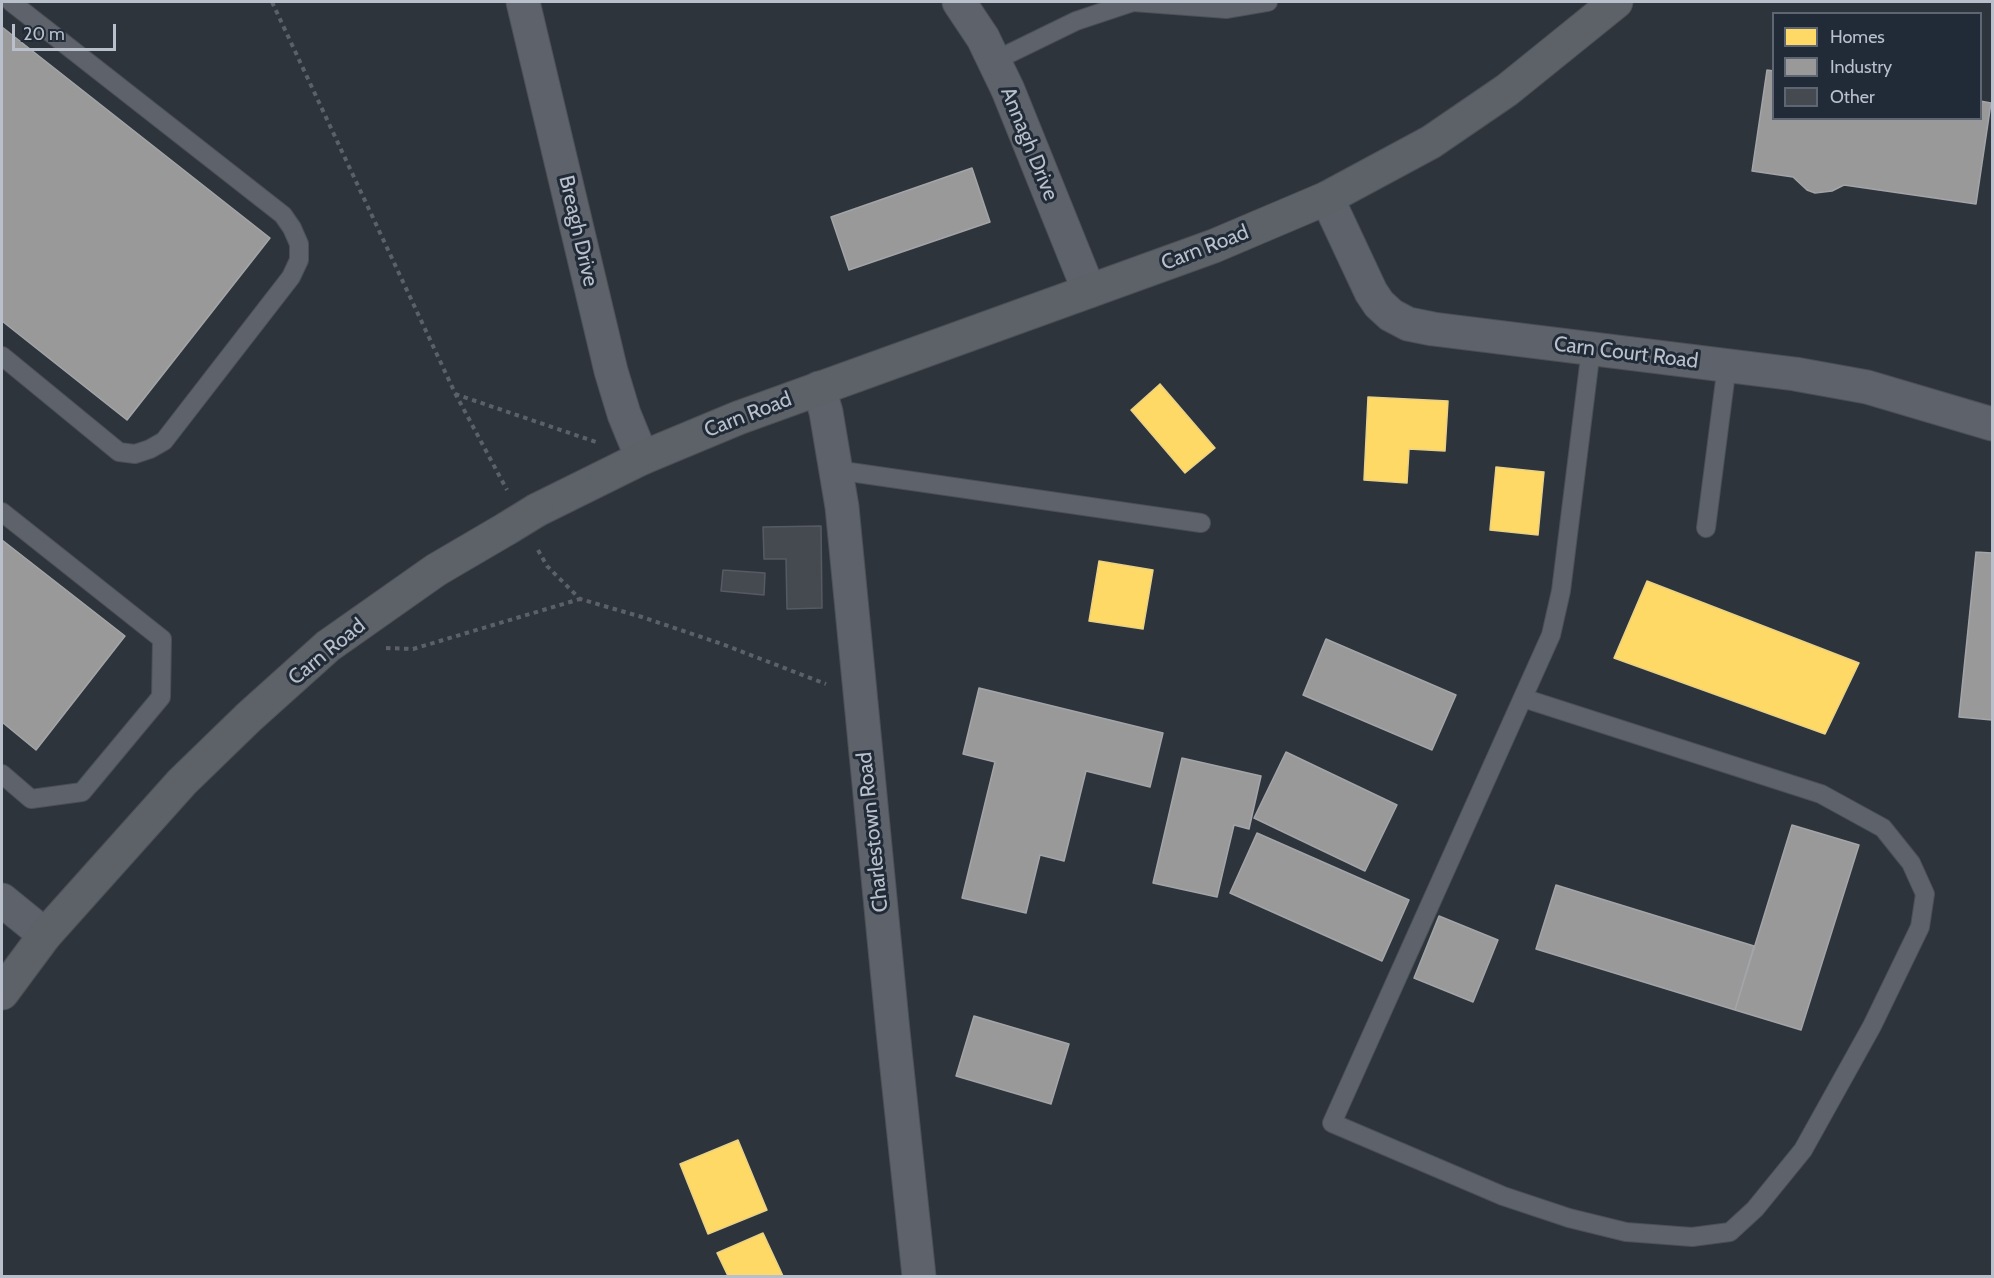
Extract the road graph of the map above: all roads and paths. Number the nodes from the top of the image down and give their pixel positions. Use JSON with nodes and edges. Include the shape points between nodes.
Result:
{"nodes":[{"id":1,"x":12,"y":2,"type":"edge"},
{"id":2,"x":272,"y":2,"type":"edge"},
{"id":3,"x":524,"y":2,"type":"edge"},
{"id":4,"x":959,"y":2,"type":"edge"},
{"id":5,"x":1268,"y":2,"type":"edge"},
{"id":6,"x":1612,"y":3,"type":"edge"},
{"id":7,"x":994,"y":61,"type":"junction"},
{"id":8,"x":1327,"y":198,"type":"junction"},
{"id":9,"x":1089,"y":291,"type":"junction"},
{"id":10,"x":1591,"y":349,"type":"junction"},
{"id":11,"x":2,"y":356,"type":"edge"},
{"id":12,"x":1727,"y":366,"type":"junction"},
{"id":13,"x":819,"y":388,"type":"junction"},
{"id":14,"x":455,"y":393,"type":"junction"},
{"id":15,"x":1992,"y":424,"type":"edge"},
{"id":16,"x":642,"y":458,"type":"junction"},
{"id":17,"x":836,"y":470,"type":"junction"},
{"id":18,"x":523,"y":502,"type":"junction"},
{"id":19,"x":2,"y":512,"type":"edge"},
{"id":20,"x":1202,"y":523,"type":"dead end"},
{"id":21,"x":1706,"y":528,"type":"dead end"},
{"id":22,"x":536,"y":545,"type":"dead end"},
{"id":23,"x":580,"y":599,"type":"junction"},
{"id":24,"x":381,"y":648,"type":"dead end"},
{"id":25,"x":860,"y":697,"type":"junction"},
{"id":26,"x":1523,"y":698,"type":"junction"},
{"id":27,"x":2,"y":774,"type":"edge"},
{"id":28,"x":2,"y":900,"type":"edge"},
{"id":29,"x":45,"y":935,"type":"junction"},
{"id":30,"x":2,"y":993,"type":"edge"},
{"id":31,"x":919,"y":1276,"type":"edge"}],
"edges":[{"from":1,"to":11,"type":"lane","via":[[282,215],[299,244],[299,260],[291,277],[164,441],[150,450],[135,454],[119,452]]},
{"from":2,"to":14,"type":"path"},
{"from":3,"to":16,"type":"street","name":"Breagh Drive","via":[[611,371]]},
{"from":4,"to":7,"type":"street","name":"Annagh Drive"},
{"from":5,"to":7,"type":"lane","via":[[1227,9],[1133,2],[1076,21]]},
{"from":6,"to":8,"type":"main road","name":"Carn Road","via":[[1507,90],[1431,142]]},
{"from":7,"to":9,"type":"street","name":"Annagh Drive"},
{"from":8,"to":9,"type":"main road","name":"Carn Road","via":[[1214,246]]},
{"from":8,"to":10,"type":"street","name":"Carn Court Road","via":[[1371,292],[1391,315],[1408,324],[1433,329]]},
{"from":9,"to":13,"type":"main road","name":"Carn Road"},
{"from":10,"to":12,"type":"street","name":"Carn Court Road"},
{"from":10,"to":26,"type":"lane","via":[[1560,591],[1551,635]]},
{"from":12,"to":15,"type":"street","name":"Carn Court Road","via":[[1867,387]]},
{"from":12,"to":21,"type":"lane"},
{"from":13,"to":16,"type":"main road","name":"Carn Road"},
{"from":13,"to":17,"type":"street","name":"Charlestown Road"},
{"from":14,"to":16,"type":"path"},
{"from":14,"to":18,"type":"path"},
{"from":16,"to":18,"type":"main road","name":"Carn Road"},
{"from":17,"to":20,"type":"lane"},
{"from":17,"to":25,"type":"street","name":"Charlestown Road"},
{"from":18,"to":29,"type":"main road","name":"Carn Road","bridge":true,"via":[[506,529],[436,570],[328,646],[249,717],[182,782]]},
{"from":19,"to":27,"type":"lane","via":[[162,639],[160,697],[82,792],[31,799]]},
{"from":22,"to":23,"type":"path","via":[[547,566]]},
{"from":23,"to":24,"type":"path","via":[[412,649]]},
{"from":23,"to":25,"type":"path","via":[[722,644]]},
{"from":25,"to":31,"type":"street","name":"Charlestown Road"},
{"from":26,"to":26,"type":"lane","via":[[1332,1123],[1503,1196],[1569,1218],[1626,1232],[1692,1237],[1730,1232],[1755,1209],[1803,1150],[1872,1026],[1920,927],[1925,894],[1911,863],[1883,828],[1821,794]]},
{"from":28,"to":29,"type":"street"},
{"from":29,"to":30,"type":"main road","name":"Carn Road"}]}
